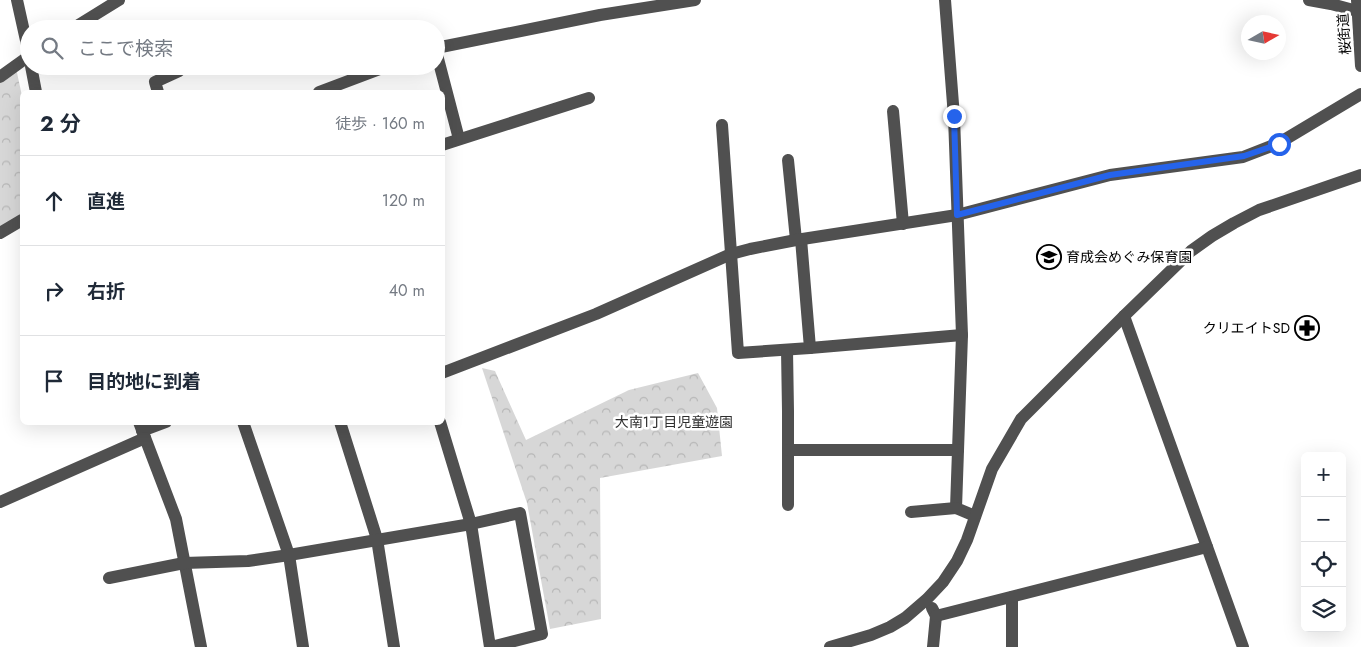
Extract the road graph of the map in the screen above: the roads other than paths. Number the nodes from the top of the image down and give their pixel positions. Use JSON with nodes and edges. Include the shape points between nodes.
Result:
{"nodes":[{"id":1,"x":17,"y":0,"type":"edge"},
{"id":2,"x":119,"y":0,"type":"edge"},
{"id":3,"x":695,"y":0,"type":"edge"},
{"id":4,"x":945,"y":0,"type":"edge"},
{"id":5,"x":1309,"y":0,"type":"edge"},
{"id":6,"x":1357,"y":5,"type":"edge"},
{"id":7,"x":21,"y":20,"type":"edge"},
{"id":8,"x":87,"y":20,"type":"edge"},
{"id":9,"x":445,"y":47,"type":"edge"},
{"id":10,"x":20,"y":62,"type":"edge"},
{"id":11,"x":1361,"y":66,"type":"edge"},
{"id":12,"x":33,"y":75,"type":"edge"},
{"id":13,"x":170,"y":75,"type":"edge"},
{"id":14,"x":364,"y":75,"type":"edge"},
{"id":15,"x":443,"y":75,"type":"edge"},
{"id":16,"x":0,"y":77,"type":"edge"},
{"id":17,"x":36,"y":90,"type":"edge"},
{"id":18,"x":157,"y":90,"type":"edge"},
{"id":19,"x":324,"y":90,"type":"edge"},
{"id":20,"x":1361,"y":94,"type":"edge"},
{"id":21,"x":589,"y":98,"type":"dead end"},
{"id":22,"x":893,"y":111,"type":"dead end"},
{"id":23,"x":722,"y":125,"type":"dead end"},
{"id":24,"x":459,"y":139,"type":"junction"},
{"id":25,"x":445,"y":144,"type":"edge"},
{"id":26,"x":788,"y":160,"type":"dead end"},
{"id":27,"x":1361,"y":175,"type":"edge"},
{"id":28,"x":957,"y":215,"type":"junction"},
{"id":29,"x":20,"y":221,"type":"edge"},
{"id":30,"x":903,"y":224,"type":"junction"},
{"id":31,"x":0,"y":233,"type":"edge"},
{"id":32,"x":798,"y":239,"type":"junction"},
{"id":33,"x":731,"y":254,"type":"junction"},
{"id":34,"x":1124,"y":316,"type":"junction"},
{"id":35,"x":962,"y":335,"type":"junction"},
{"id":36,"x":810,"y":348,"type":"junction"},
{"id":37,"x":787,"y":350,"type":"junction"},
{"id":38,"x":445,"y":372,"type":"edge"},
{"id":39,"x":158,"y":425,"type":"edge"},
{"id":40,"x":244,"y":425,"type":"edge"},
{"id":41,"x":341,"y":425,"type":"edge"},
{"id":42,"x":441,"y":425,"type":"edge"},
{"id":43,"x":142,"y":431,"type":"edge"},
{"id":44,"x":788,"y":450,"type":"junction"},
{"id":45,"x":958,"y":450,"type":"junction"},
{"id":46,"x":0,"y":502,"type":"edge"},
{"id":47,"x":788,"y":505,"type":"dead end"},
{"id":48,"x":956,"y":508,"type":"junction"},
{"id":49,"x":911,"y":512,"type":"dead end"},
{"id":50,"x":975,"y":516,"type":"junction"},
{"id":51,"x":471,"y":524,"type":"junction"},
{"id":52,"x":377,"y":539,"type":"junction"},
{"id":53,"x":1207,"y":548,"type":"junction"},
{"id":54,"x":289,"y":555,"type":"junction"},
{"id":55,"x":184,"y":564,"type":"junction"},
{"id":56,"x":109,"y":578,"type":"dead end"},
{"id":57,"x":1012,"y":597,"type":"junction"},
{"id":58,"x":927,"y":599,"type":"junction"},
{"id":59,"x":936,"y":616,"type":"junction"},
{"id":60,"x":200,"y":647,"type":"edge"},
{"id":61,"x":302,"y":647,"type":"edge"},
{"id":62,"x":394,"y":647,"type":"edge"},
{"id":63,"x":491,"y":647,"type":"edge"},
{"id":64,"x":830,"y":647,"type":"edge"},
{"id":65,"x":933,"y":647,"type":"edge"},
{"id":66,"x":1012,"y":647,"type":"edge"},
{"id":67,"x":1242,"y":647,"type":"edge"}],
"edges":[{"from":1,"to":7,"type":"street"},
{"from":2,"to":8,"type":"street"},
{"from":3,"to":9,"type":"street","via":[[600,15]]},
{"from":4,"to":28,"type":"street","via":[[954,116]]},
{"from":5,"to":6,"type":"street"},
{"from":6,"to":11,"type":"street","name":"桜街道"},
{"from":10,"to":16,"type":"street"},
{"from":12,"to":17,"type":"street"},
{"from":13,"to":18,"type":"street","via":[[155,82]]},
{"from":14,"to":19,"type":"street"},
{"from":15,"to":24,"type":"street"},
{"from":20,"to":28,"type":"street","via":[[1279,144],[1244,156],[1110,175]]},
{"from":21,"to":24,"type":"street"},
{"from":22,"to":30,"type":"street"},
{"from":23,"to":33,"type":"street"},
{"from":24,"to":25,"type":"street"},
{"from":26,"to":32,"type":"street"},
{"from":27,"to":34,"type":"street","via":[[1259,210],[1212,236],[1191,251]]},
{"from":28,"to":30,"type":"street"},
{"from":28,"to":35,"type":"street"},
{"from":29,"to":31,"type":"street"},
{"from":30,"to":32,"type":"street"},
{"from":32,"to":33,"type":"street"},
{"from":32,"to":36,"type":"street"},
{"from":33,"to":37,"type":"street","via":[[738,353]]},
{"from":33,"to":38,"type":"street","via":[[596,314]]},
{"from":34,"to":50,"type":"street","via":[[1021,419],[992,469]]},
{"from":34,"to":53,"type":"street"},
{"from":35,"to":36,"type":"street"},
{"from":35,"to":45,"type":"street"},
{"from":36,"to":37,"type":"street"},
{"from":37,"to":44,"type":"street"},
{"from":39,"to":43,"type":"street"},
{"from":40,"to":54,"type":"street"},
{"from":41,"to":52,"type":"street"},
{"from":42,"to":51,"type":"street"},
{"from":43,"to":46,"type":"street"},
{"from":43,"to":55,"type":"street","via":[[176,519]]},
{"from":44,"to":45,"type":"street"},
{"from":44,"to":47,"type":"street"},
{"from":45,"to":48,"type":"street"},
{"from":48,"to":49,"type":"street"},
{"from":48,"to":50,"type":"street"},
{"from":50,"to":58,"type":"street","via":[[957,561]]},
{"from":51,"to":52,"type":"street"},
{"from":51,"to":63,"type":"street"},
{"from":51,"to":63,"type":"street","via":[[520,513],[542,634]]},
{"from":52,"to":54,"type":"street"},
{"from":52,"to":62,"type":"street"},
{"from":53,"to":57,"type":"street"},
{"from":53,"to":67,"type":"street"},
{"from":54,"to":55,"type":"street"},
{"from":54,"to":61,"type":"street"},
{"from":55,"to":56,"type":"street"},
{"from":55,"to":60,"type":"street"},
{"from":57,"to":59,"type":"street"},
{"from":57,"to":66,"type":"street"},
{"from":58,"to":59,"type":"street"},
{"from":58,"to":64,"type":"street","via":[[890,627]]},
{"from":59,"to":65,"type":"street"}]}
